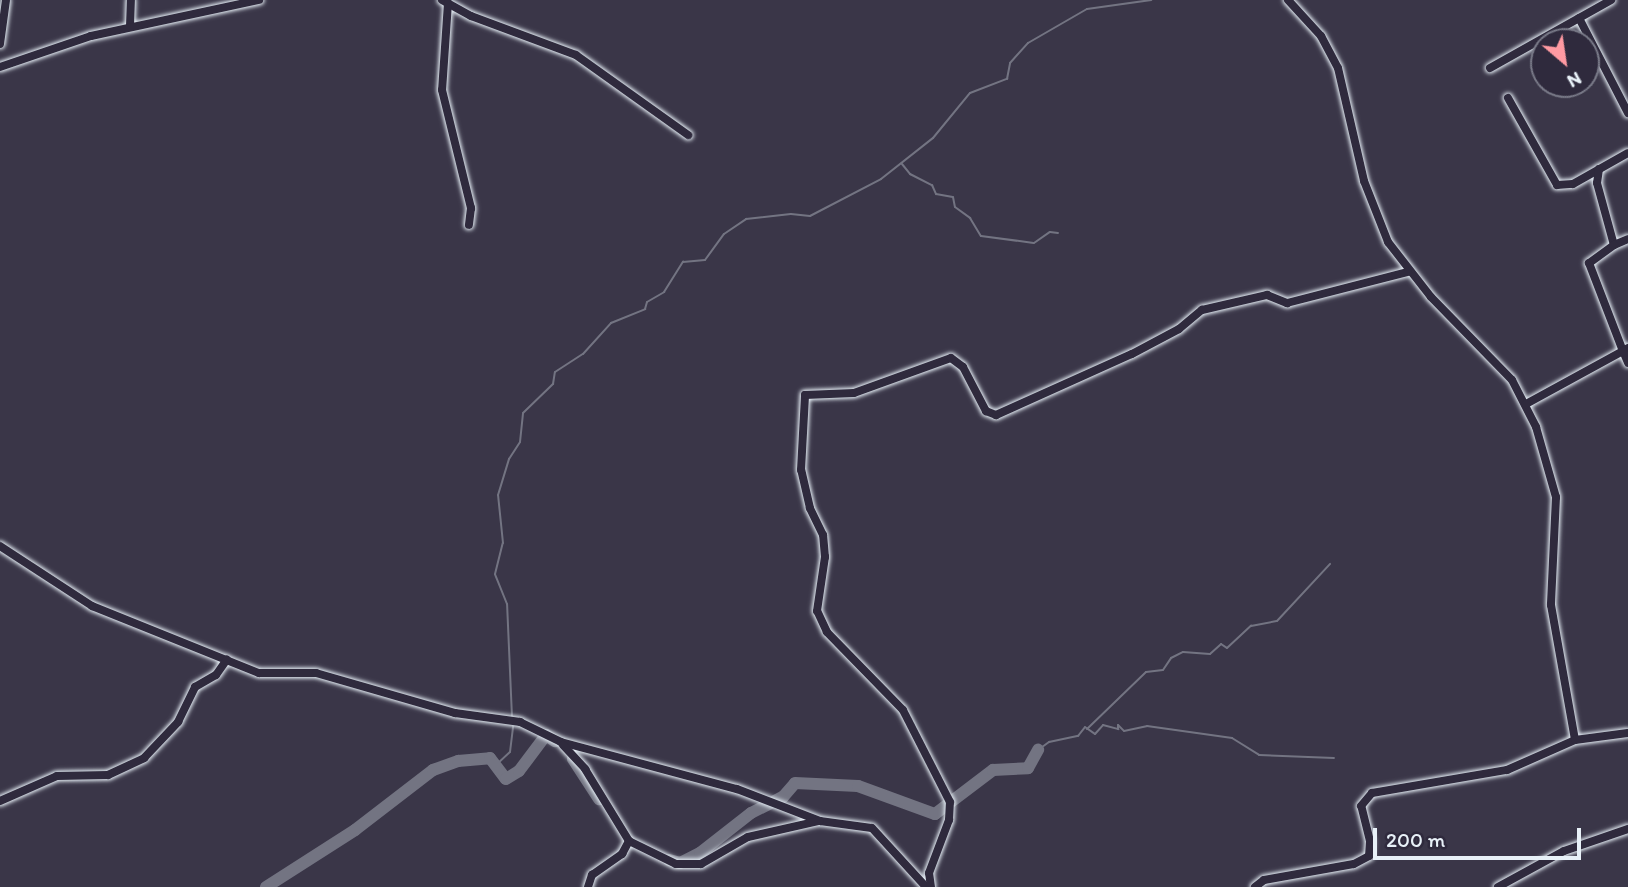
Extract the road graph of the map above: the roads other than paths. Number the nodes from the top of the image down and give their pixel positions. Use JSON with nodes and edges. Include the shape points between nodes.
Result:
{"nodes":[{"id":1,"x":6,"y":0,"type":"edge"},
{"id":2,"x":131,"y":0,"type":"edge"},
{"id":3,"x":259,"y":0,"type":"edge"},
{"id":4,"x":1288,"y":0,"type":"edge"},
{"id":5,"x":1611,"y":0,"type":"edge"},
{"id":6,"x":446,"y":2,"type":"edge"},
{"id":7,"x":1579,"y":18,"type":"junction"},
{"id":8,"x":130,"y":26,"type":"junction"},
{"id":9,"x":0,"y":44,"type":"edge"},
{"id":10,"x":0,"y":67,"type":"edge"},
{"id":11,"x":1490,"y":68,"type":"dead end"},
{"id":12,"x":1508,"y":98,"type":"dead end"},
{"id":13,"x":1628,"y":113,"type":"edge"},
{"id":14,"x":688,"y":135,"type":"dead end"},
{"id":15,"x":1628,"y":153,"type":"edge"},
{"id":16,"x":1599,"y":169,"type":"junction"},
{"id":17,"x":469,"y":225,"type":"dead end"},
{"id":18,"x":1628,"y":239,"type":"edge"},
{"id":19,"x":1614,"y":245,"type":"junction"},
{"id":20,"x":1408,"y":272,"type":"junction"},
{"id":21,"x":1625,"y":349,"type":"edge"},
{"id":22,"x":1628,"y":363,"type":"edge"},
{"id":23,"x":1526,"y":404,"type":"junction"},
{"id":24,"x":0,"y":546,"type":"edge"},
{"id":25,"x":227,"y":659,"type":"junction"},
{"id":26,"x":1628,"y":733,"type":"edge"},
{"id":27,"x":1575,"y":740,"type":"junction"},
{"id":28,"x":561,"y":742,"type":"junction"},
{"id":29,"x":0,"y":801,"type":"edge"},
{"id":30,"x":820,"y":821,"type":"junction"},
{"id":31,"x":1628,"y":829,"type":"edge"},
{"id":32,"x":629,"y":841,"type":"junction"},
{"id":33,"x":588,"y":887,"type":"edge"},
{"id":34,"x":928,"y":887,"type":"edge"},
{"id":35,"x":1255,"y":887,"type":"edge"},
{"id":36,"x":1498,"y":887,"type":"edge"}],
"edges":[{"from":1,"to":9,"type":"street"},
{"from":2,"to":8,"type":"street"},
{"from":3,"to":8,"type":"street"},
{"from":4,"to":20,"type":"street","via":[[1332,53],[1373,210]]},
{"from":5,"to":7,"type":"street"},
{"from":6,"to":14,"type":"street","via":[[576,55]]},
{"from":6,"to":17,"type":"street","via":[[442,90],[471,208]]},
{"from":7,"to":11,"type":"street"},
{"from":7,"to":13,"type":"street"},
{"from":8,"to":10,"type":"street","via":[[57,45]]},
{"from":12,"to":16,"type":"street","via":[[1558,186],[1573,184]]},
{"from":15,"to":16,"type":"street"},
{"from":16,"to":19,"type":"street","via":[[1597,183]]},
{"from":18,"to":19,"type":"street"},
{"from":19,"to":21,"type":"street","via":[[1589,263]]},
{"from":20,"to":23,"type":"street","via":[[1500,365]]},
{"from":20,"to":34,"type":"street","via":[[1287,303],[1267,295],[1202,310],[1179,329],[1132,354],[996,415],[986,411],[963,367],[951,358],[854,393],[805,395],[801,470],[810,508],[823,535],[825,557],[817,611],[827,632],[903,710],[950,802],[949,820]]},
{"from":21,"to":22,"type":"street"},
{"from":21,"to":23,"type":"street"},
{"from":23,"to":27,"type":"street","via":[[1549,463],[1556,497],[1551,605]]},
{"from":24,"to":25,"type":"street","via":[[92,606]]},
{"from":25,"to":28,"type":"street","via":[[259,673],[316,673],[429,707],[520,722]]},
{"from":25,"to":29,"type":"street","via":[[216,675],[195,687],[178,722],[144,758],[108,775],[57,776]]},
{"from":26,"to":27,"type":"street"},
{"from":27,"to":35,"type":"street","via":[[1507,769],[1372,793],[1361,806],[1372,849],[1363,862],[1264,880]]},
{"from":28,"to":30,"type":"street","via":[[766,800]]},
{"from":28,"to":32,"type":"street","via":[[585,769]]},
{"from":30,"to":32,"type":"street","via":[[748,837],[713,859],[690,865],[657,858]]},
{"from":30,"to":34,"type":"street","via":[[872,828]]},
{"from":31,"to":36,"type":"street","via":[[1564,850]]},
{"from":32,"to":33,"type":"street","via":[[622,854],[592,875]]}]}
